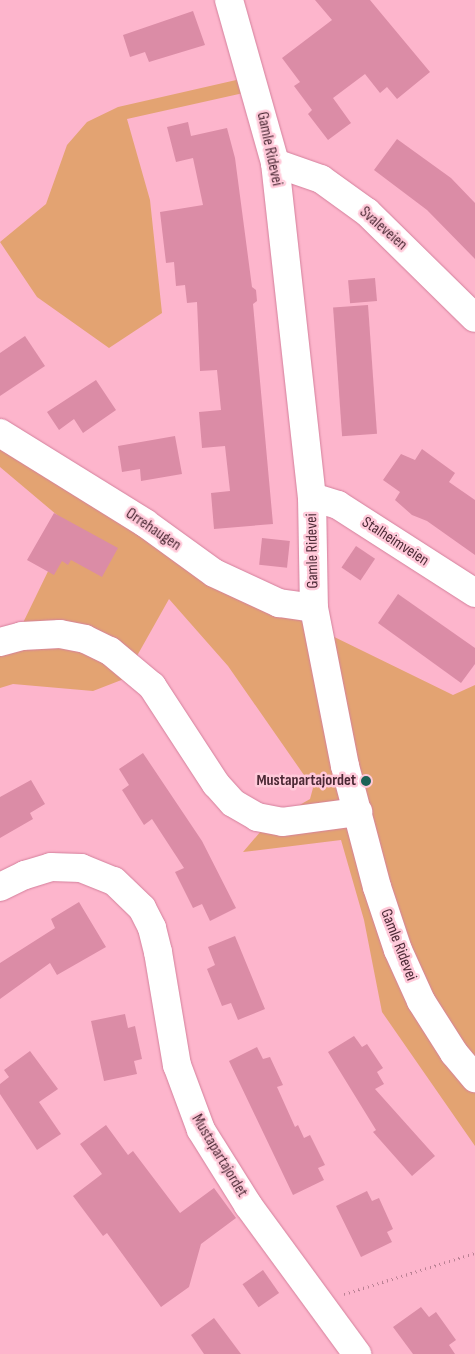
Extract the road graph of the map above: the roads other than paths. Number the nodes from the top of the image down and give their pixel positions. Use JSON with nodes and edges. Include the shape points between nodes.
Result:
{"nodes":[{"id":1,"x":229,"y":0,"type":"edge"},
{"id":2,"x":275,"y":163,"type":"junction"},
{"id":3,"x":475,"y":318,"type":"edge"},
{"id":4,"x":0,"y":433,"type":"edge"},
{"id":5,"x":312,"y":496,"type":"junction"},
{"id":6,"x":475,"y":593,"type":"edge"},
{"id":7,"x":314,"y":608,"type":"junction"},
{"id":8,"x":0,"y":642,"type":"edge"},
{"id":9,"x":358,"y":812,"type":"junction"},
{"id":10,"x":0,"y":887,"type":"edge"},
{"id":11,"x":475,"y":1078,"type":"edge"},
{"id":12,"x":357,"y":1354,"type":"edge"}],
"edges":[{"from":1,"to":2,"type":"street","name":"Gamle Ridevei"},
{"from":2,"to":3,"type":"street","name":"Svaleveien","via":[[321,179],[367,212]]},
{"from":2,"to":5,"type":"street","name":"Gamle Ridevei"},
{"from":4,"to":7,"type":"street","name":"Orrehaugen","via":[[145,523],[214,573],[278,603]]},
{"from":5,"to":6,"type":"street","name":"Stalheimveien","via":[[338,505]]},
{"from":5,"to":7,"type":"street","name":"Gamle Ridevei"},
{"from":7,"to":9,"type":"street","name":"Gamle Ridevei","via":[[345,766]]},
{"from":8,"to":9,"type":"street","via":[[22,636],[60,634],[85,639],[110,650],[152,686],[216,784],[233,803],[257,817],[282,822]]},
{"from":9,"to":11,"type":"street","name":"Gamle Ridevei","via":[[376,887],[398,950],[421,1001]]},
{"from":10,"to":12,"type":"street","name":"Mustapartajordet","via":[[51,867],[81,868],[114,881],[142,908],[154,936],[172,1043],[190,1107],[221,1165]]}]}
